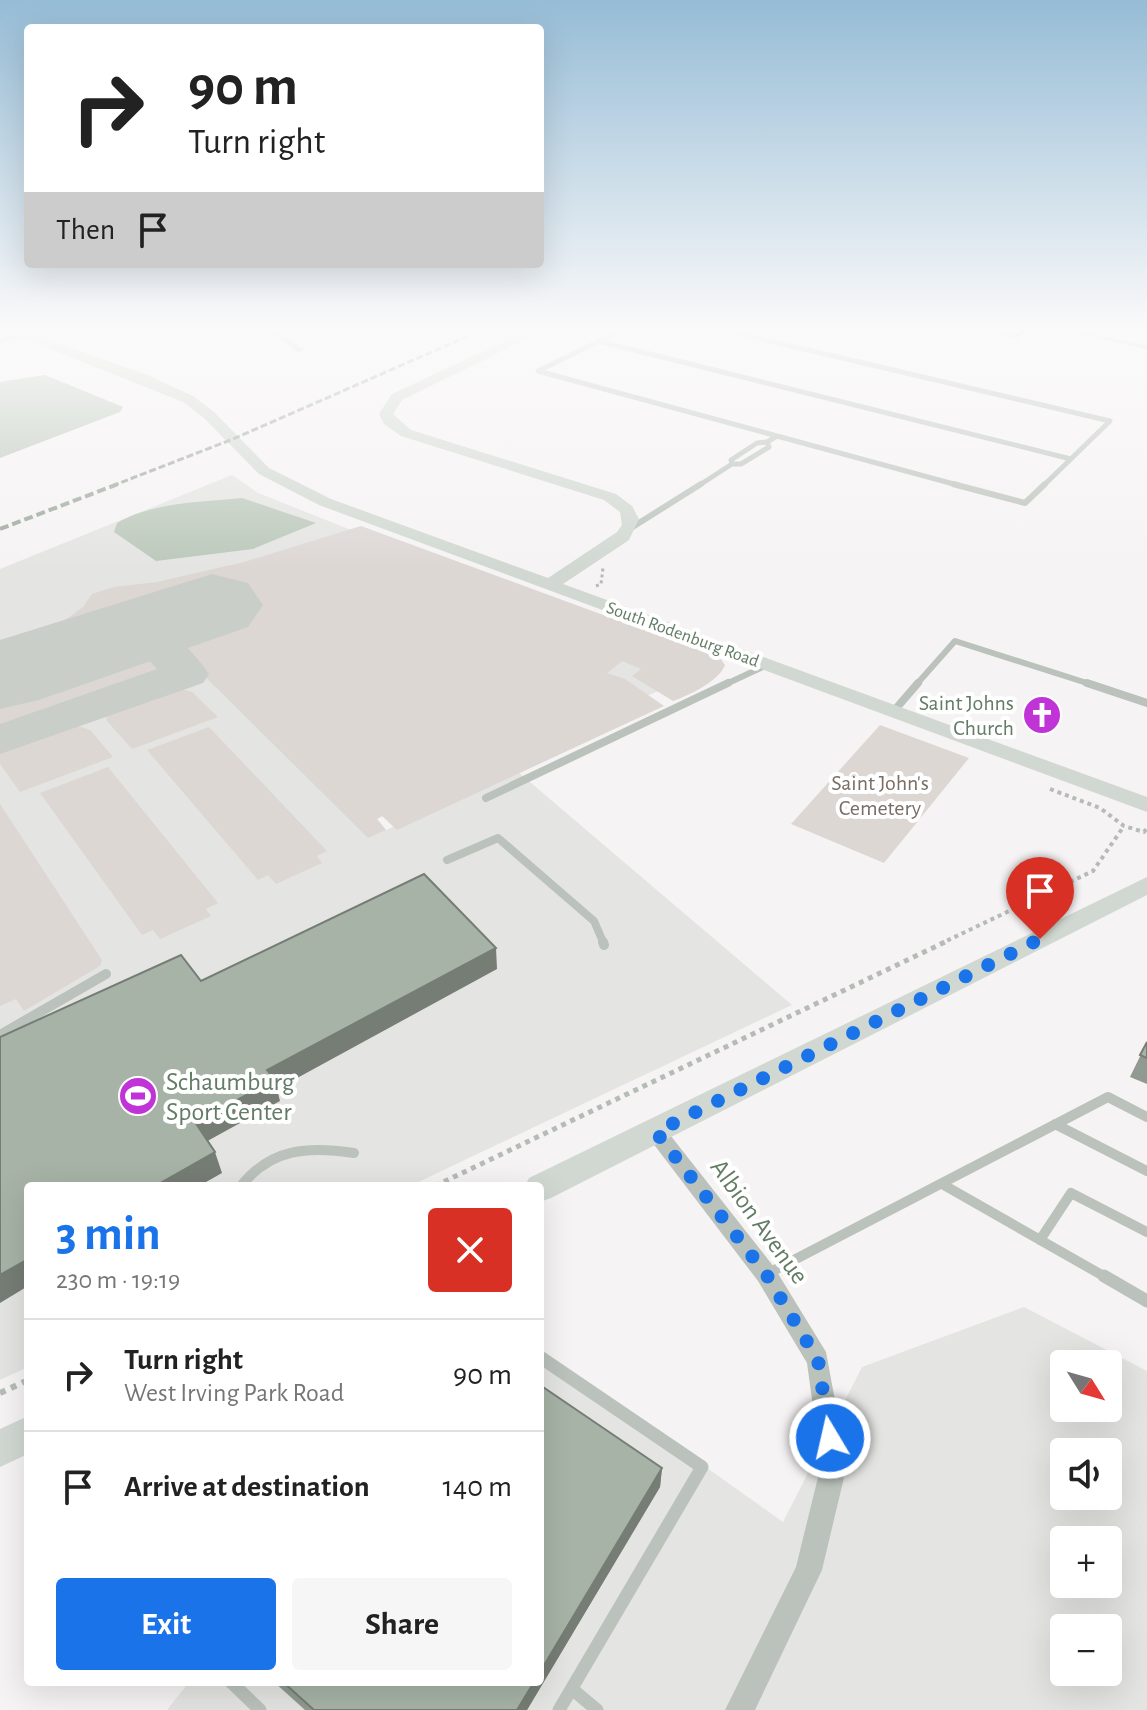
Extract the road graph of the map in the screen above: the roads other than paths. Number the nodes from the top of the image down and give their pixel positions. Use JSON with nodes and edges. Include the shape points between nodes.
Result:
{"nodes":[{"id":1,"x":200,"y":410,"type":"edge"},
{"id":2,"x":388,"y":410,"type":"edge"},
{"id":3,"x":681,"y":410,"type":"edge"},
{"id":4,"x":874,"y":410,"type":"edge"},
{"id":5,"x":1062,"y":410,"type":"edge"},
{"id":6,"x":777,"y":436,"type":"junction"},
{"id":7,"x":1071,"y":459,"type":"junction"},
{"id":8,"x":631,"y":528,"type":"junction"},
{"id":9,"x":549,"y":585,"type":"junction"},
{"id":10,"x":767,"y":665,"type":"junction"},
{"id":11,"x":1147,"y":703,"type":"edge"},
{"id":12,"x":893,"y":712,"type":"junction"},
{"id":13,"x":486,"y":798,"type":"dead end"},
{"id":14,"x":1147,"y":805,"type":"edge"},
{"id":15,"x":447,"y":860,"type":"dead end"},
{"id":16,"x":1147,"y":885,"type":"edge"},
{"id":17,"x":604,"y":945,"type":"dead end"},
{"id":18,"x":106,"y":974,"type":"dead end"},
{"id":19,"x":0,"y":1035,"type":"edge"},
{"id":20,"x":1147,"y":1117,"type":"edge"},
{"id":21,"x":1055,"y":1124,"type":"junction"},
{"id":22,"x":656,"y":1132,"type":"junction"},
{"id":23,"x":354,"y":1153,"type":"dead end"},
{"id":24,"x":1147,"y":1171,"type":"edge"},
{"id":25,"x":245,"y":1182,"type":"edge"},
{"id":26,"x":942,"y":1184,"type":"junction"},
{"id":27,"x":544,"y":1186,"type":"edge"},
{"id":28,"x":1147,"y":1232,"type":"edge"},
{"id":29,"x":1040,"y":1240,"type":"junction"},
{"id":30,"x":766,"y":1274,"type":"junction"},
{"id":31,"x":1147,"y":1301,"type":"edge"},
{"id":32,"x":544,"y":1360,"type":"edge"},
{"id":33,"x":24,"y":1437,"type":"edge"},
{"id":34,"x":0,"y":1448,"type":"edge"},
{"id":35,"x":235,"y":1686,"type":"edge"},
{"id":36,"x":572,"y":1689,"type":"junction"},
{"id":37,"x":260,"y":1710,"type":"edge"},
{"id":38,"x":559,"y":1710,"type":"edge"},
{"id":39,"x":597,"y":1710,"type":"edge"},
{"id":40,"x":740,"y":1710,"type":"edge"}],
"edges":[{"from":1,"to":9,"type":"street","name":"South Rodenburg Road","via":[[264,471],[325,502]]},
{"from":2,"to":8,"type":"street","via":[[389,421],[406,433],[610,497],[628,510]]},
{"from":3,"to":6,"type":"lane"},
{"from":4,"to":7,"type":"lane"},
{"from":5,"to":7,"type":"lane","via":[[1110,421]]},
{"from":6,"to":7,"type":"lane","via":[[1025,503]]},
{"from":6,"to":8,"type":"lane","via":[[767,442],[769,447],[732,464]]},
{"from":8,"to":9,"type":"street"},
{"from":9,"to":10,"type":"street","name":"South Rodenburg Road"},
{"from":10,"to":12,"type":"street","name":"South Rodenburg Road"},
{"from":10,"to":13,"type":"lane"},
{"from":11,"to":12,"type":"lane","via":[[955,641]]},
{"from":12,"to":14,"type":"street","name":"South Rodenburg Road"},
{"from":15,"to":17,"type":"lane","via":[[498,838],[594,921]]},
{"from":16,"to":22,"type":"street"},
{"from":18,"to":19,"type":"lane"},
{"from":20,"to":21,"type":"lane","via":[[1108,1097]]},
{"from":21,"to":24,"type":"lane"},
{"from":21,"to":26,"type":"lane"},
{"from":22,"to":27,"type":"street"},
{"from":22,"to":30,"type":"street","name":"Albion Avenue"},
{"from":23,"to":25,"type":"lane","via":[[313,1146],[293,1150],[258,1168]]},
{"from":26,"to":29,"type":"lane"},
{"from":26,"to":30,"type":"lane"},
{"from":28,"to":29,"type":"lane","via":[[1071,1193]]},
{"from":29,"to":31,"type":"lane"},
{"from":30,"to":40,"type":"street","name":"Albion Avenue","via":[[818,1360],[834,1465],[809,1570]]},
{"from":32,"to":36,"type":"lane","via":[[702,1467]]},
{"from":33,"to":34,"type":"street"},
{"from":35,"to":37,"type":"lane"},
{"from":36,"to":38,"type":"lane"},
{"from":36,"to":39,"type":"lane"}]}
